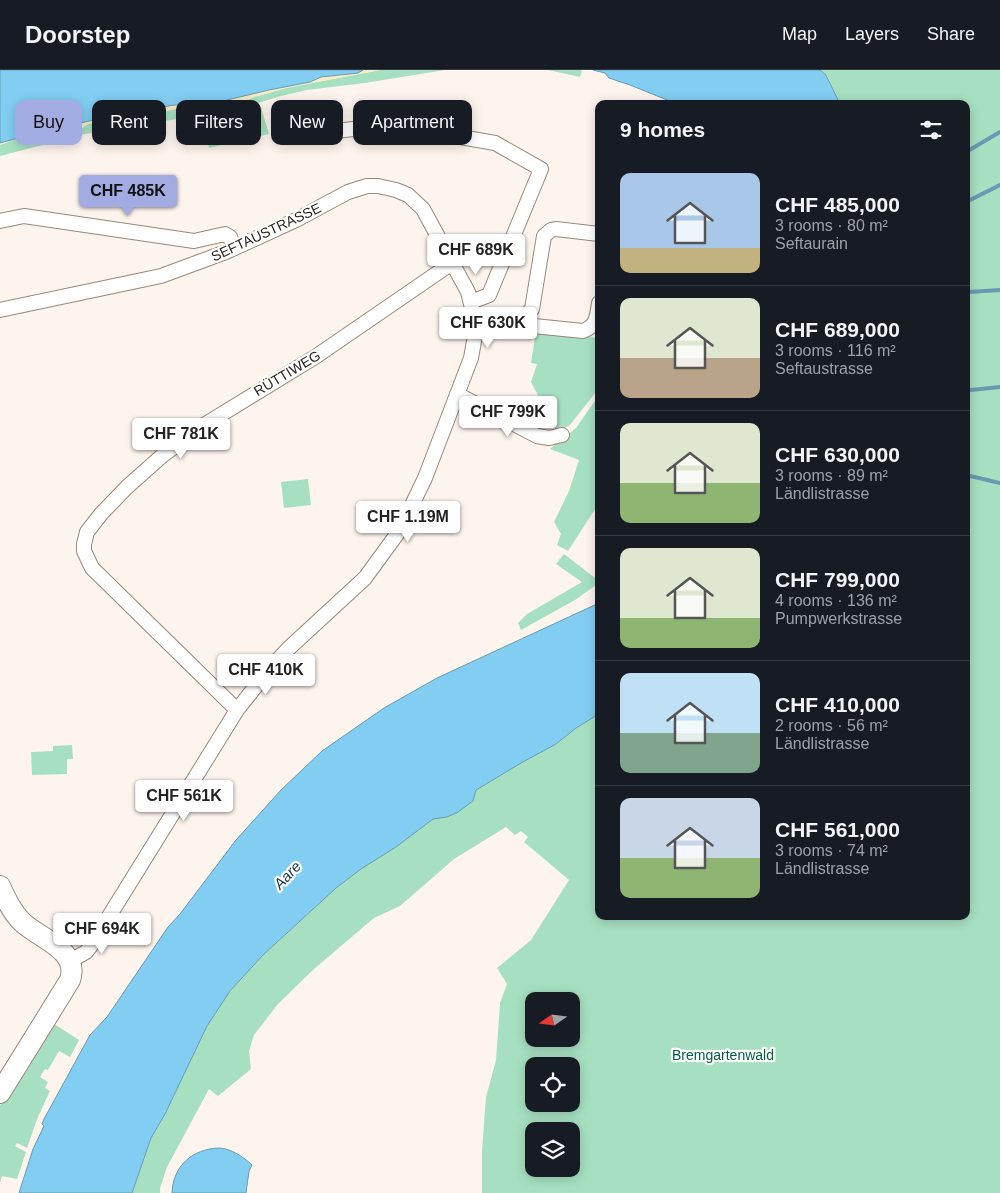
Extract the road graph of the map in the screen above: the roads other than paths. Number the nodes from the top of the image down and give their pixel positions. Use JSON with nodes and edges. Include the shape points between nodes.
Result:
{"nodes":[{"id":1,"x":343,"y":130,"type":"edge"},
{"id":2,"x":0,"y":221,"type":"edge"},
{"id":3,"x":595,"y":234,"type":"edge"},
{"id":4,"x":234,"y":248,"type":"junction"},
{"id":5,"x":452,"y":263,"type":"junction"},
{"id":6,"x":471,"y":302,"type":"junction"},
{"id":7,"x":0,"y":310,"type":"edge"},
{"id":8,"x":475,"y":320,"type":"junction"},
{"id":9,"x":595,"y":322,"type":"edge"},
{"id":10,"x":518,"y":324,"type":"junction"},
{"id":11,"x":457,"y":394,"type":"junction"},
{"id":12,"x":562,"y":435,"type":"dead end"},
{"id":13,"x":237,"y":710,"type":"junction"},
{"id":14,"x":0,"y":886,"type":"edge"},
{"id":15,"x":70,"y":961,"type":"junction"},
{"id":16,"x":0,"y":1093,"type":"edge"}],
"edges":[{"from":1,"to":6,"type":"street","via":[[370,127],[432,132],[495,143],[541,169],[489,295]]},
{"from":2,"to":4,"type":"street","via":[[24,216],[194,241],[225,234],[230,237]]},
{"from":3,"to":10,"type":"street","via":[[556,229],[544,236],[532,309]]},
{"from":4,"to":5,"type":"street","name":"SEFTAUSTRASSE","via":[[348,192],[378,186],[396,190],[416,201]]},
{"from":4,"to":7,"type":"street","name":"SEFTAUSTRASSE","via":[[161,276]]},
{"from":5,"to":6,"type":"street","name":"SEFTAUSTRASSE"},
{"from":5,"to":13,"type":"street","name":"RÜTTIWEG","via":[[315,357],[204,424],[127,486],[87,532],[84,551],[92,568]]},
{"from":6,"to":8,"type":"street","name":"SEFTAUSTRASSE"},
{"from":8,"to":10,"type":"street"},
{"from":8,"to":11,"type":"street","name":"SEFTAUSTRASSE","via":[[474,345]]},
{"from":9,"to":10,"type":"street","via":[[583,331]]},
{"from":11,"to":12,"type":"street","via":[[537,436]]},
{"from":11,"to":13,"type":"street","name":"SEFTAUSTRASSE","via":[[425,478],[400,530],[365,578],[275,663]]},
{"from":13,"to":15,"type":"street","name":"SEFTAUSTRASSE","via":[[90,947]]},
{"from":14,"to":15,"type":"street","via":[[16,916],[60,949]]},
{"from":15,"to":16,"type":"street","via":[[70,980]]}]}
